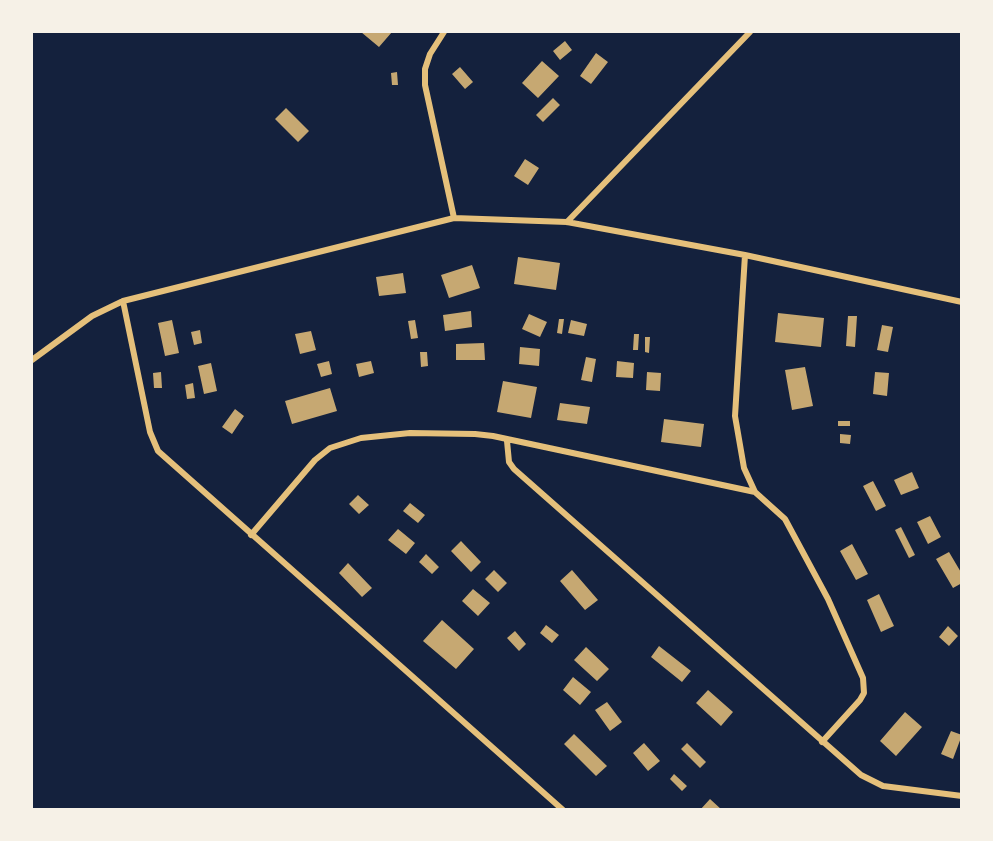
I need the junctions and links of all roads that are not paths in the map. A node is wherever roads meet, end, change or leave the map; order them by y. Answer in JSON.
{"nodes":[{"id":1,"x":444,"y":32,"type":"edge"},
{"id":2,"x":750,"y":32,"type":"edge"},
{"id":3,"x":454,"y":218,"type":"junction"},
{"id":4,"x":567,"y":222,"type":"junction"},
{"id":5,"x":745,"y":255,"type":"junction"},
{"id":6,"x":123,"y":301,"type":"junction"},
{"id":7,"x":962,"y":302,"type":"edge"},
{"id":8,"x":32,"y":360,"type":"edge"},
{"id":9,"x":507,"y":441,"type":"junction"},
{"id":10,"x":755,"y":492,"type":"junction"},
{"id":11,"x":251,"y":535,"type":"junction"},
{"id":12,"x":822,"y":742,"type":"junction"},
{"id":13,"x":962,"y":796,"type":"edge"},
{"id":14,"x":563,"y":810,"type":"edge"}],
"edges":[{"from":1,"to":3,"type":"street"},
{"from":2,"to":4,"type":"street"},
{"from":3,"to":4,"type":"street"},
{"from":3,"to":6,"type":"street"},
{"from":4,"to":5,"type":"street"},
{"from":5,"to":7,"type":"street"},
{"from":5,"to":10,"type":"street"},
{"from":6,"to":8,"type":"street"},
{"from":6,"to":11,"type":"street"},
{"from":9,"to":10,"type":"street"},
{"from":9,"to":11,"type":"street"},
{"from":9,"to":12,"type":"street"},
{"from":10,"to":12,"type":"street"},
{"from":11,"to":14,"type":"street"},
{"from":12,"to":13,"type":"street"}]}
